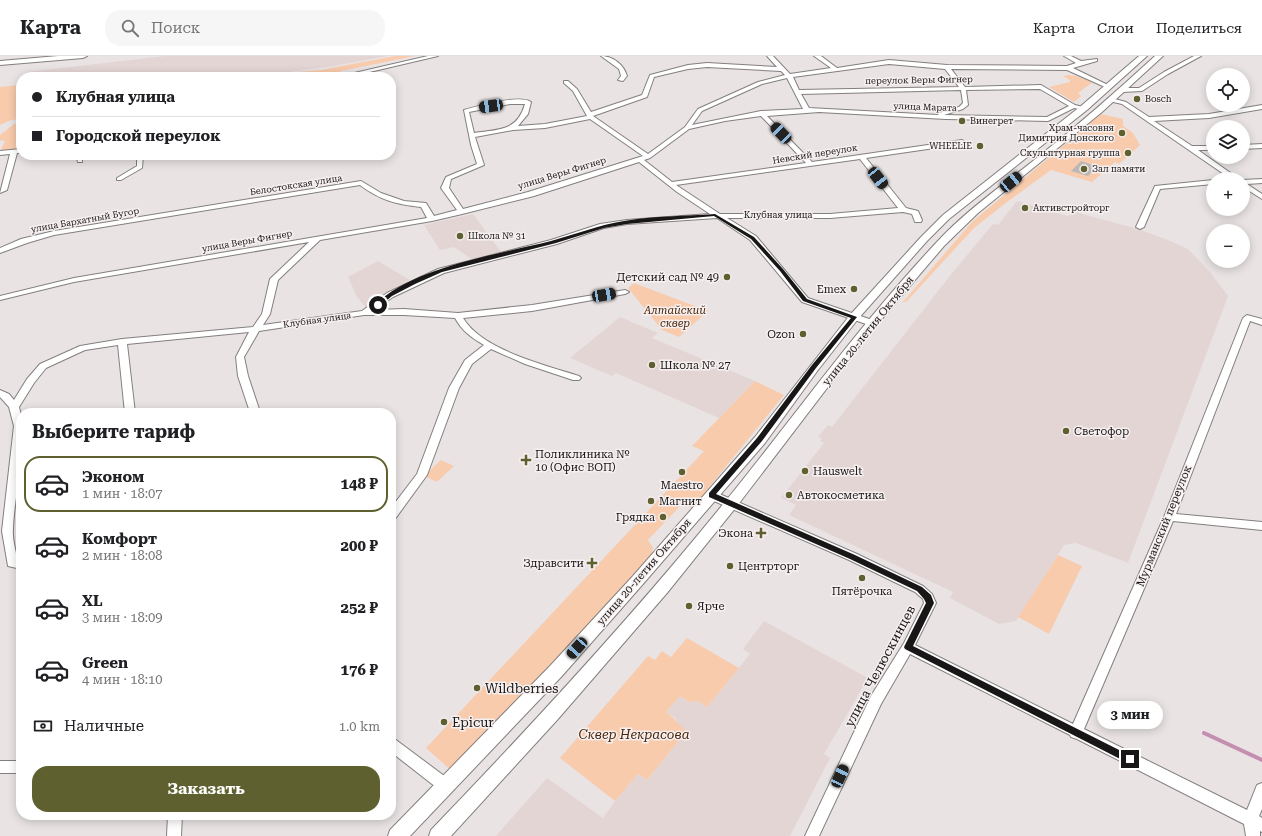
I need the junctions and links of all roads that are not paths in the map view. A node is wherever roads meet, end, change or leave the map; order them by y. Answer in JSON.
{"nodes":[{"id":1,"x":83,"y":56,"type":"edge"},
{"id":2,"x":434,"y":56,"type":"edge"},
{"id":3,"x":604,"y":56,"type":"edge"},
{"id":4,"x":770,"y":56,"type":"edge"},
{"id":5,"x":817,"y":56,"type":"edge"},
{"id":6,"x":1067,"y":56,"type":"edge"},
{"id":7,"x":1143,"y":56,"type":"edge"},
{"id":8,"x":1159,"y":56,"type":"edge"},
{"id":9,"x":1198,"y":56,"type":"edge"},
{"id":10,"x":1093,"y":58,"type":"edge"},
{"id":11,"x":0,"y":63,"type":"edge"},
{"id":12,"x":1080,"y":63,"type":"junction"},
{"id":13,"x":947,"y":67,"type":"junction"},
{"id":14,"x":782,"y":68,"type":"junction"},
{"id":15,"x":1068,"y":68,"type":"junction"},
{"id":16,"x":834,"y":69,"type":"junction"},
{"id":17,"x":362,"y":72,"type":"edge"},
{"id":18,"x":789,"y":76,"type":"junction"},
{"id":19,"x":621,"y":80,"type":"dead end"},
{"id":20,"x":566,"y":82,"type":"dead end"},
{"id":21,"x":1107,"y":86,"type":"junction"},
{"id":22,"x":964,"y":88,"type":"junction"},
{"id":23,"x":1122,"y":90,"type":"junction"},
{"id":24,"x":797,"y":92,"type":"junction"},
{"id":25,"x":1111,"y":100,"type":"junction"},
{"id":26,"x":1079,"y":107,"type":"junction"},
{"id":27,"x":1262,"y":108,"type":"edge"},
{"id":28,"x":807,"y":110,"type":"junction"},
{"id":29,"x":761,"y":113,"type":"junction"},
{"id":30,"x":590,"y":116,"type":"junction"},
{"id":31,"x":933,"y":116,"type":"junction"},
{"id":32,"x":1148,"y":118,"type":"junction"},
{"id":33,"x":513,"y":128,"type":"junction"},
{"id":34,"x":687,"y":128,"type":"junction"},
{"id":35,"x":473,"y":135,"type":"junction"},
{"id":36,"x":962,"y":142,"type":"dead end"},
{"id":37,"x":1262,"y":146,"type":"edge"},
{"id":38,"x":1250,"y":147,"type":"edge"},
{"id":39,"x":1192,"y":148,"type":"junction"},
{"id":40,"x":1206,"y":148,"type":"edge"},
{"id":41,"x":14,"y":152,"type":"joint"},
{"id":42,"x":0,"y":154,"type":"edge"},
{"id":43,"x":861,"y":156,"type":"junction"},
{"id":44,"x":648,"y":157,"type":"junction"},
{"id":45,"x":140,"y":160,"type":"edge"},
{"id":46,"x":640,"y":160,"type":"junction"},
{"id":47,"x":811,"y":164,"type":"junction"},
{"id":48,"x":1226,"y":172,"type":"edge"},
{"id":49,"x":119,"y":178,"type":"dead end"},
{"id":50,"x":1262,"y":181,"type":"edge"},
{"id":51,"x":1250,"y":182,"type":"edge"},
{"id":52,"x":1206,"y":183,"type":"edge"},
{"id":53,"x":671,"y":184,"type":"junction"},
{"id":54,"x":1250,"y":188,"type":"edge"},
{"id":55,"x":0,"y":191,"type":"edge"},
{"id":56,"x":1262,"y":196,"type":"edge"},
{"id":57,"x":903,"y":210,"type":"junction"},
{"id":58,"x":462,"y":212,"type":"junction"},
{"id":59,"x":715,"y":215,"type":"junction"},
{"id":60,"x":152,"y":218,"type":"joint"},
{"id":61,"x":432,"y":219,"type":"junction"},
{"id":62,"x":918,"y":220,"type":"dead end"},
{"id":63,"x":1140,"y":227,"type":"dead end"},
{"id":64,"x":317,"y":239,"type":"junction"},
{"id":65,"x":0,"y":251,"type":"edge"},
{"id":66,"x":625,"y":292,"type":"dead end"},
{"id":67,"x":0,"y":298,"type":"edge"},
{"id":68,"x":364,"y":313,"type":"junction"},
{"id":69,"x":458,"y":316,"type":"junction"},
{"id":70,"x":854,"y":317,"type":"junction"},
{"id":71,"x":1262,"y":322,"type":"edge"},
{"id":72,"x":872,"y":323,"type":"junction"},
{"id":73,"x":256,"y":329,"type":"junction"},
{"id":74,"x":122,"y":342,"type":"junction"},
{"id":75,"x":489,"y":346,"type":"junction"},
{"id":76,"x":576,"y":378,"type":"dead end"},
{"id":77,"x":0,"y":393,"type":"edge"},
{"id":78,"x":14,"y":408,"type":"junction"},
{"id":79,"x":129,"y":408,"type":"edge"},
{"id":80,"x":254,"y":408,"type":"edge"},
{"id":81,"x":16,"y":415,"type":"edge"},
{"id":82,"x":16,"y":493,"type":"edge"},
{"id":83,"x":712,"y":495,"type":"junction"},
{"id":84,"x":732,"y":504,"type":"junction"},
{"id":85,"x":396,"y":509,"type":"edge"},
{"id":86,"x":1169,"y":517,"type":"junction"},
{"id":87,"x":1262,"y":526,"type":"edge"},
{"id":88,"x":16,"y":564,"type":"edge"},
{"id":89,"x":908,"y":647,"type":"junction"},
{"id":90,"x":1076,"y":733,"type":"junction"},
{"id":91,"x":396,"y":748,"type":"edge"},
{"id":92,"x":0,"y":767,"type":"edge"},
{"id":93,"x":16,"y":767,"type":"edge"},
{"id":94,"x":446,"y":786,"type":"junction"},
{"id":95,"x":1262,"y":790,"type":"edge"},
{"id":96,"x":175,"y":820,"type":"edge"},
{"id":97,"x":1256,"y":822,"type":"edge"},
{"id":98,"x":174,"y":836,"type":"edge"},
{"id":99,"x":397,"y":836,"type":"edge"},
{"id":100,"x":438,"y":836,"type":"edge"},
{"id":101,"x":812,"y":836,"type":"edge"},
{"id":102,"x":1253,"y":836,"type":"edge"}],
"edges":[{"from":1,"to":11,"type":"main road"},
{"from":2,"to":17,"type":"street"},
{"from":3,"to":19,"type":"street"},
{"from":4,"to":14,"type":"street"},
{"from":5,"to":16,"type":"street"},
{"from":6,"to":12,"type":"street"},
{"from":7,"to":21,"type":"main road","name":"улица 20-летия Октября"},
{"from":8,"to":23,"type":"main road","name":"улица 20-летия Октября"},
{"from":9,"to":23,"type":"street"},
{"from":10,"to":12,"type":"street"},
{"from":12,"to":15,"type":"street"},
{"from":13,"to":15,"type":"street","name":"улица Веры Фигнер"},
{"from":13,"to":16,"type":"street","name":"улица Веры Фигнер"},
{"from":13,"to":22,"type":"street"},
{"from":14,"to":18,"type":"street"},
{"from":14,"to":30,"type":"street"},
{"from":15,"to":21,"type":"street","name":"улица Веры Фигнер"},
{"from":16,"to":18,"type":"street","name":"улица Веры Фигнер"},
{"from":18,"to":24,"type":"street"},
{"from":18,"to":34,"type":"street","name":"улица Веры Фигнер"},
{"from":20,"to":30,"type":"street"},
{"from":21,"to":26,"type":"main road","name":"улица 20-летия Октября"},
{"from":22,"to":24,"type":"street","name":"переулок Веры Фигнер"},
{"from":22,"to":26,"type":"street","name":"переулок Веры Фигнер"},
{"from":22,"to":31,"type":"street"},
{"from":23,"to":25,"type":"main road","name":"улица 20-летия Октября"},
{"from":24,"to":28,"type":"street"},
{"from":25,"to":32,"type":"street"},
{"from":25,"to":72,"type":"main road","name":"улица 20-летия Октября"},
{"from":26,"to":31,"type":"street","name":"улица Марата"},
{"from":26,"to":70,"type":"main road","name":"улица 20-летия Октября"},
{"from":27,"to":32,"type":"street"},
{"from":28,"to":29,"type":"street","name":"улица Марата"},
{"from":28,"to":31,"type":"street","name":"улица Марата"},
{"from":29,"to":34,"type":"street","name":"улица Марата"},
{"from":29,"to":47,"type":"street"},
{"from":30,"to":33,"type":"street"},
{"from":30,"to":44,"type":"street"},
{"from":32,"to":39,"type":"street"},
{"from":33,"to":35,"type":"street"},
{"from":33,"to":35,"type":"street"},
{"from":34,"to":44,"type":"street","name":"улица Веры Фигнер"},
{"from":35,"to":58,"type":"street"},
{"from":36,"to":43,"type":"street","name":"Невский переулок"},
{"from":37,"to":38,"type":"street"},
{"from":39,"to":40,"type":"street"},
{"from":39,"to":48,"type":"street"},
{"from":41,"to":42,"type":"street"},
{"from":41,"to":55,"type":"street"},
{"from":43,"to":47,"type":"street","name":"Невский переулок"},
{"from":43,"to":57,"type":"street"},
{"from":44,"to":46,"type":"street","name":"улица Веры Фигнер"},
{"from":45,"to":49,"type":"street"},
{"from":46,"to":53,"type":"street"},
{"from":46,"to":58,"type":"street","name":"улица Веры Фигнер"},
{"from":47,"to":53,"type":"street","name":"Невский переулок"},
{"from":50,"to":51,"type":"street"},
{"from":52,"to":63,"type":"street"},
{"from":53,"to":59,"type":"street"},
{"from":54,"to":56,"type":"street"},
{"from":57,"to":59,"type":"street","name":"Клубная улица"},
{"from":57,"to":62,"type":"street"},
{"from":58,"to":61,"type":"street","name":"улица Веры Фигнер"},
{"from":59,"to":68,"type":"street","name":"Клубная улица"},
{"from":59,"to":70,"type":"street"},
{"from":60,"to":61,"type":"street","name":"Белостокская улица"},
{"from":60,"to":65,"type":"street","name":"улица Бархатный Бугор"},
{"from":61,"to":64,"type":"street","name":"улица Веры Фигнер"},
{"from":64,"to":67,"type":"street","name":"улица Веры Фигнер"},
{"from":64,"to":73,"type":"street"},
{"from":66,"to":69,"type":"street"},
{"from":68,"to":69,"type":"street"},
{"from":68,"to":73,"type":"street","name":"Клубная улица"},
{"from":69,"to":75,"type":"street"},
{"from":70,"to":72,"type":"street"},
{"from":70,"to":83,"type":"main road","name":"улица 20-летия Октября"},
{"from":71,"to":86,"type":"street","name":"Мурманский переулок"},
{"from":72,"to":84,"type":"main road","name":"улица 20-летия Октября"},
{"from":73,"to":74,"type":"street","name":"Клубная улица"},
{"from":73,"to":80,"type":"street"},
{"from":74,"to":78,"type":"street","name":"Клубная улица"},
{"from":74,"to":79,"type":"street"},
{"from":75,"to":76,"type":"street"},
{"from":75,"to":85,"type":"street"},
{"from":77,"to":78,"type":"street"},
{"from":78,"to":81,"type":"street"},
{"from":82,"to":88,"type":"street"},
{"from":83,"to":84,"type":"street","name":"улица Челюскинцев"},
{"from":83,"to":94,"type":"main road","name":"улица 20-летия Октября"},
{"from":84,"to":89,"type":"street","name":"улица Челюскинцев"},
{"from":84,"to":100,"type":"main road","name":"улица 20-летия Октября"},
{"from":86,"to":87,"type":"street"},
{"from":86,"to":90,"type":"street","name":"Мурманский переулок"},
{"from":89,"to":90,"type":"street"},
{"from":89,"to":101,"type":"street","name":"улица Челюскинцев"},
{"from":90,"to":97,"type":"street"},
{"from":91,"to":94,"type":"street"},
{"from":92,"to":93,"type":"street"},
{"from":94,"to":99,"type":"main road","name":"улица 20-летия Октября"},
{"from":95,"to":97,"type":"street"},
{"from":96,"to":98,"type":"street"},
{"from":97,"to":102,"type":"street"}]}
